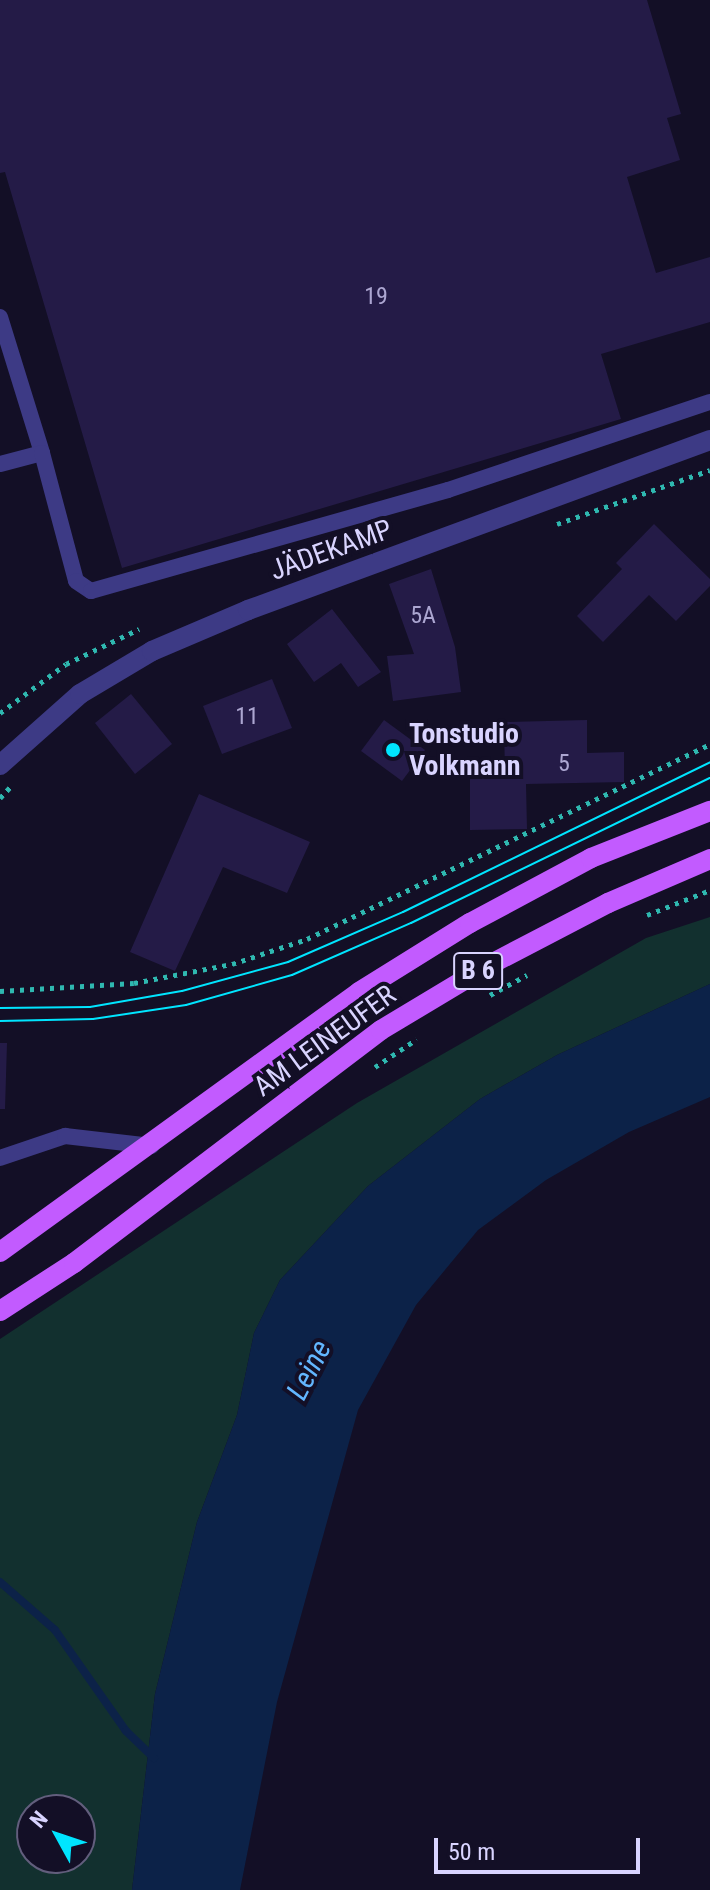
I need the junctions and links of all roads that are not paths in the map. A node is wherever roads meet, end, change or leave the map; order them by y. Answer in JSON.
{"nodes":[{"id":1,"x":0,"y":317,"type":"edge"},
{"id":2,"x":710,"y":402,"type":"edge"},
{"id":3,"x":710,"y":440,"type":"edge"},
{"id":4,"x":42,"y":453,"type":"junction"},
{"id":5,"x":0,"y":464,"type":"edge"},
{"id":6,"x":0,"y":765,"type":"edge"},
{"id":7,"x":710,"y":811,"type":"edge"},
{"id":8,"x":710,"y":859,"type":"edge"},
{"id":9,"x":151,"y":1146,"type":"junction"},
{"id":10,"x":0,"y":1158,"type":"edge"},
{"id":11,"x":0,"y":1252,"type":"edge"},
{"id":12,"x":0,"y":1311,"type":"edge"}],
"edges":[{"from":1,"to":4,"type":"lane"},
{"from":2,"to":4,"type":"lane"},
{"from":3,"to":6,"type":"street","name":"JÄDEKAMP"},
{"from":4,"to":5,"type":"lane"},
{"from":7,"to":9,"type":"main road","name":"AM LEINEUFER","number":"B 6"},
{"from":8,"to":12,"type":"main road","name":"AM LEINEUFER","number":"B 6"},
{"from":9,"to":10,"type":"lane"},
{"from":9,"to":11,"type":"main road","name":"AM LEINEUFER","number":"B 6"}]}
